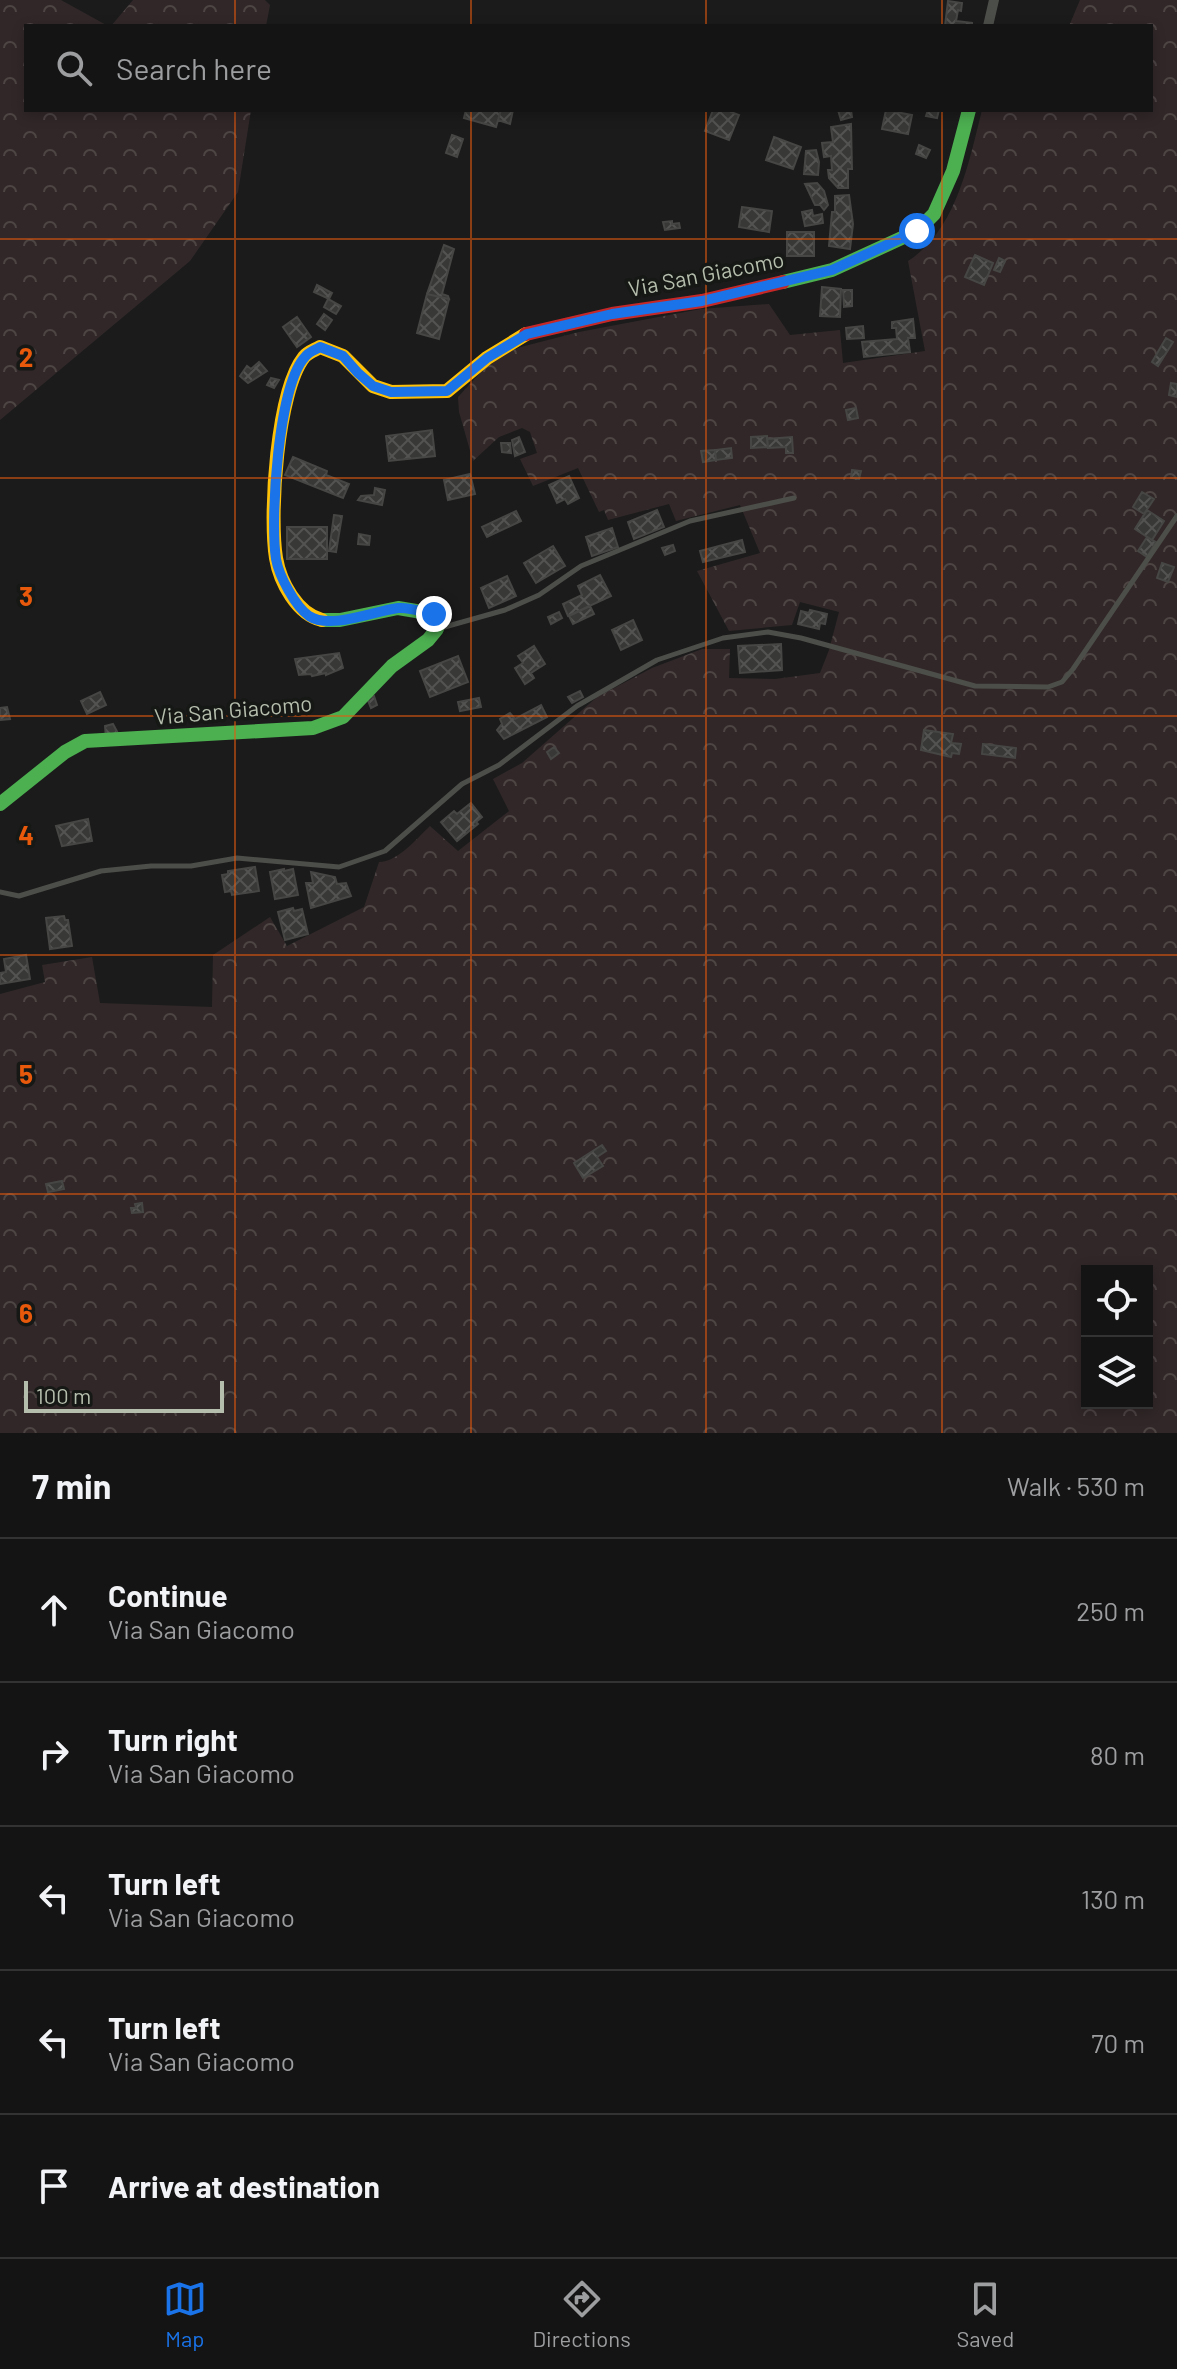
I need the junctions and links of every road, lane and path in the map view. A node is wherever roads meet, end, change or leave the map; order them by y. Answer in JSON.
{"nodes":[{"id":1,"x":994,"y":0,"type":"edge"},
{"id":2,"x":988,"y":24,"type":"edge"},
{"id":3,"x":968,"y":112,"type":"edge"},
{"id":4,"x":794,"y":498,"type":"dead end"},
{"id":5,"x":1177,"y":516,"type":"edge"},
{"id":6,"x":437,"y":629,"type":"junction"},
{"id":7,"x":0,"y":804,"type":"edge"},
{"id":8,"x":0,"y":892,"type":"edge"}],
"edges":[{"from":1,"to":2,"type":"street"},
{"from":3,"to":6,"type":"street","name":"Via San Giacomo"},
{"from":4,"to":6,"type":"lane"},
{"from":5,"to":8,"type":"lane"},
{"from":6,"to":7,"type":"street","name":"Via San Giacomo"}]}
